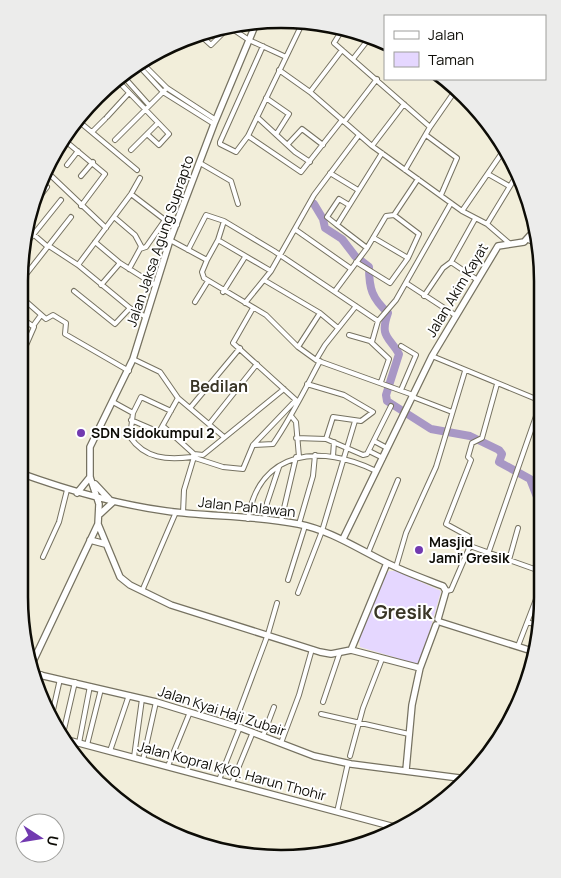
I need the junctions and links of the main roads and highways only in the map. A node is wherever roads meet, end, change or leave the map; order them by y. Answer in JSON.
{"nodes":[{"id":1,"x":254,"y":29,"type":"edge"},
{"id":2,"x":530,"y":237,"type":"edge"},
{"id":3,"x":28,"y":476,"type":"edge"},
{"id":4,"x":90,"y":477,"type":"junction"},
{"id":5,"x":78,"y":493,"type":"junction"},
{"id":6,"x":98,"y":498,"type":"junction"},
{"id":7,"x":113,"y":502,"type":"junction"},
{"id":8,"x":100,"y":514,"type":"junction"},
{"id":9,"x":98,"y":524,"type":"junction"},
{"id":10,"x":343,"y":539,"type":"junction"},
{"id":11,"x":90,"y":540,"type":"junction"},
{"id":12,"x":105,"y":544,"type":"junction"},
{"id":13,"x":387,"y":563,"type":"junction"},
{"id":14,"x":438,"y":622,"type":"junction"},
{"id":15,"x":351,"y":650,"type":"junction"},
{"id":16,"x":528,"y":650,"type":"edge"},
{"id":17,"x":35,"y":658,"type":"edge"},
{"id":18,"x":420,"y":668,"type":"junction"},
{"id":19,"x":39,"y":674,"type":"edge"},
{"id":20,"x":72,"y":741,"type":"edge"},
{"id":21,"x":406,"y":770,"type":"junction"},
{"id":22,"x":457,"y":778,"type":"edge"},
{"id":23,"x":389,"y":826,"type":"edge"}],
"edges":[{"from":1,"to":4,"type":"main road","name":"Jalan Jaksa Agung Suprapto"},
{"from":2,"to":10,"type":"main road","name":"Jalan Akim Kayat"},
{"from":3,"to":5,"type":"main road","name":"Jalan Pahlawan"},
{"from":4,"to":5,"type":"main road"},
{"from":4,"to":6,"type":"main road","name":"Jalan Jaksa Agung Suprapto"},
{"from":4,"to":7,"type":"main road"},
{"from":5,"to":6,"type":"main road","name":"Jalan Pahlawan"},
{"from":5,"to":8,"type":"main road"},
{"from":6,"to":7,"type":"main road","name":"Jalan Pahlawan"},
{"from":6,"to":8,"type":"main road","name":"Jalan Jaksa Agung Suprapto"},
{"from":7,"to":8,"type":"main road"},
{"from":7,"to":10,"type":"main road","name":"Jalan Pahlawan"},
{"from":8,"to":9,"type":"main road","name":"Jalan Jaksa Agung Suprapto"},
{"from":9,"to":11,"type":"main road","name":"Jalan Jaksa Agung Suprapto"},
{"from":9,"to":12,"type":"main road"},
{"from":10,"to":13,"type":"main road","name":"Jalan Pahlawan"},
{"from":11,"to":12,"type":"main road"},
{"from":11,"to":17,"type":"main road","name":"Jalan Jaksa Agung Suprapto"},
{"from":12,"to":15,"type":"main road"},
{"from":13,"to":14,"type":"main road","name":"Jalan Pahlawan"},
{"from":13,"to":15,"type":"main road"},
{"from":14,"to":16,"type":"main road"},
{"from":14,"to":18,"type":"main road"},
{"from":15,"to":18,"type":"main road"},
{"from":18,"to":21,"type":"main road"},
{"from":19,"to":21,"type":"main road","name":"Jalan Kyai Haji Zubair"},
{"from":20,"to":23,"type":"main road","name":"Jalan Kopral KKO. Harun Thohir"},
{"from":21,"to":22,"type":"main road","name":"Jalan Kyai Haji Zubair"}]}
